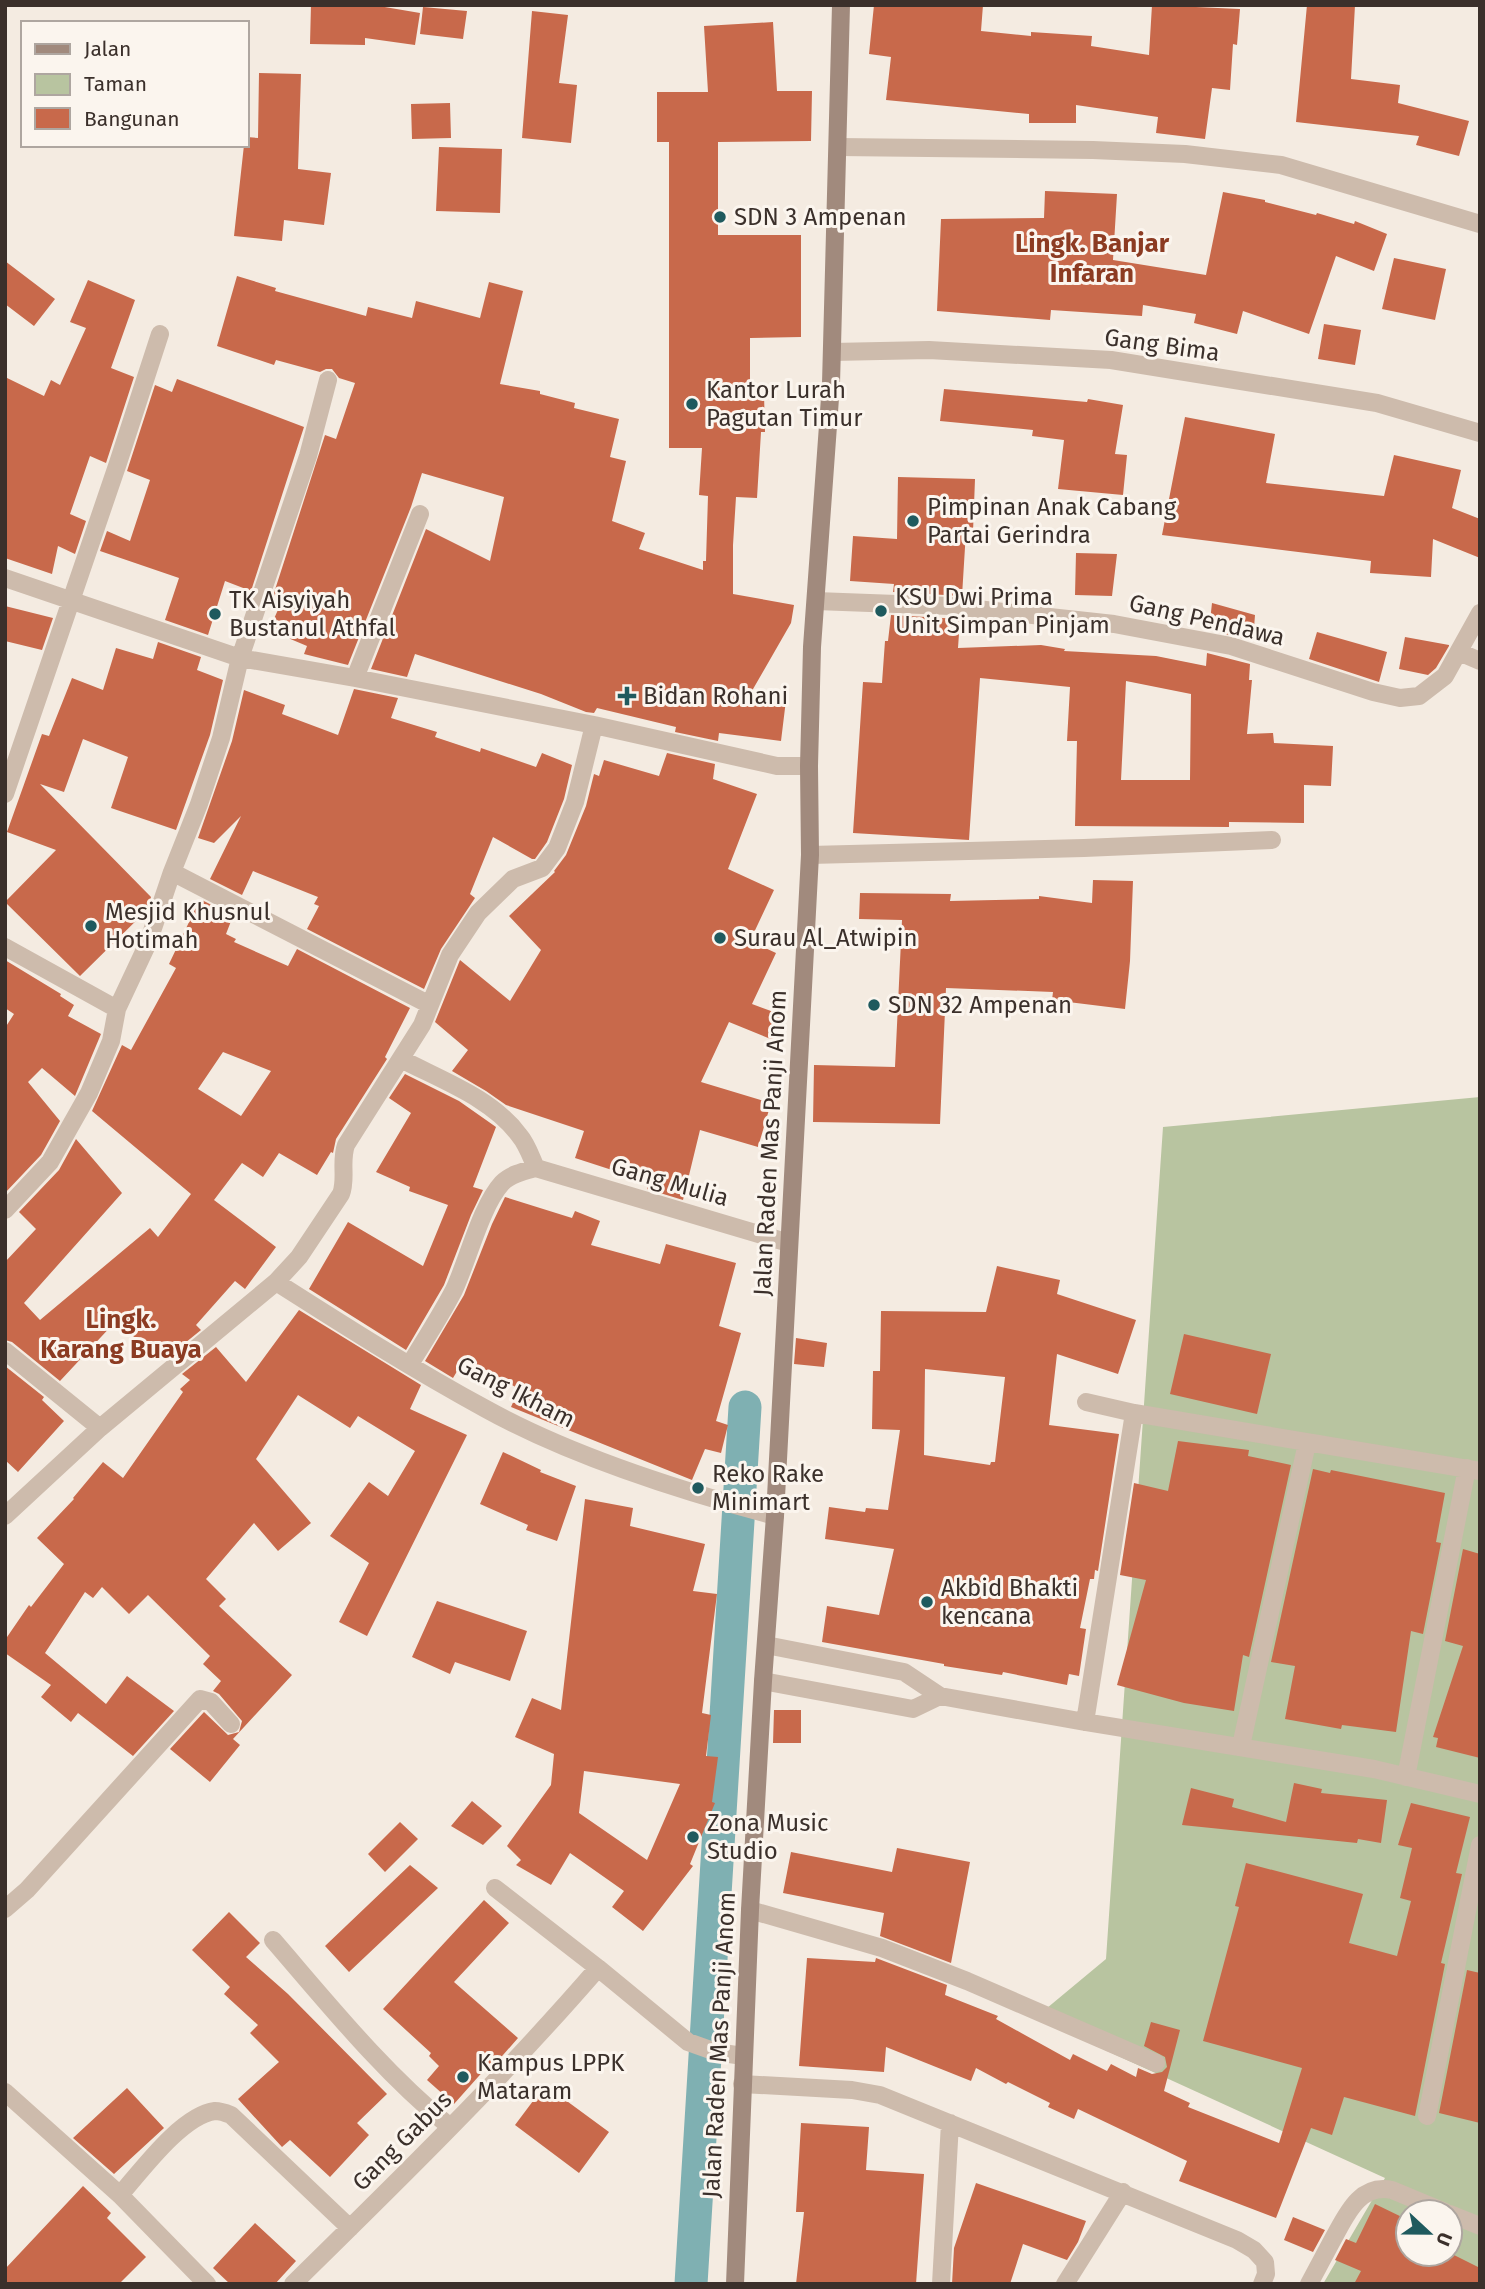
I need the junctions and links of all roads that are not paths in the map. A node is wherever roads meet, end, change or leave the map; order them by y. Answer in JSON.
{"nodes":[{"id":1,"x":841,"y":5,"type":"edge"},
{"id":2,"x":838,"y":147,"type":"junction"},
{"id":3,"x":1480,"y":224,"type":"edge"},
{"id":4,"x":160,"y":334,"type":"dead end"},
{"id":5,"x":832,"y":352,"type":"junction"},
{"id":6,"x":328,"y":380,"type":"dead end"},
{"id":7,"x":1480,"y":433,"type":"edge"},
{"id":8,"x":420,"y":514,"type":"dead end"},
{"id":9,"x":5,"y":578,"type":"edge"},
{"id":10,"x":71,"y":600,"type":"junction"},
{"id":11,"x":816,"y":601,"type":"junction"},
{"id":12,"x":1480,"y":613,"type":"edge"},
{"id":13,"x":1459,"y":652,"type":"junction"},
{"id":14,"x":240,"y":658,"type":"junction"},
{"id":15,"x":1480,"y":661,"type":"edge"},
{"id":16,"x":355,"y":678,"type":"junction"},
{"id":17,"x":594,"y":725,"type":"junction"},
{"id":18,"x":809,"y":766,"type":"junction"},
{"id":19,"x":5,"y":794,"type":"edge"},
{"id":20,"x":1272,"y":840,"type":"dead end"},
{"id":21,"x":810,"y":855,"type":"junction"},
{"id":22,"x":172,"y":872,"type":"junction"},
{"id":23,"x":5,"y":947,"type":"edge"},
{"id":24,"x":430,"y":1004,"type":"junction"},
{"id":25,"x":117,"y":1009,"type":"junction"},
{"id":26,"x":401,"y":1059,"type":"junction"},
{"id":27,"x":537,"y":1168,"type":"junction"},
{"id":28,"x":5,"y":1210,"type":"edge"},
{"id":29,"x":789,"y":1243,"type":"junction"},
{"id":30,"x":276,"y":1282,"type":"junction"},
{"id":31,"x":5,"y":1351,"type":"edge"},
{"id":32,"x":410,"y":1364,"type":"junction"},
{"id":33,"x":1086,"y":1402,"type":"dead end"},
{"id":34,"x":1133,"y":1413,"type":"junction"},
{"id":35,"x":100,"y":1428,"type":"junction"},
{"id":36,"x":1307,"y":1443,"type":"junction"},
{"id":37,"x":1474,"y":1470,"type":"edge"},
{"id":38,"x":5,"y":1516,"type":"edge"},
{"id":39,"x":775,"y":1516,"type":"junction"},
{"id":40,"x":766,"y":1645,"type":"junction"},
{"id":41,"x":762,"y":1681,"type":"junction"},
{"id":42,"x":940,"y":1696,"type":"junction"},
{"id":43,"x":1085,"y":1722,"type":"junction"},
{"id":44,"x":231,"y":1724,"type":"dead end"},
{"id":45,"x":1241,"y":1746,"type":"junction"},
{"id":46,"x":1406,"y":1777,"type":"junction"},
{"id":47,"x":1480,"y":1794,"type":"edge"},
{"id":48,"x":1480,"y":1845,"type":"edge"},
{"id":49,"x":495,"y":1888,"type":"dead end"},
{"id":50,"x":5,"y":1909,"type":"edge"},
{"id":51,"x":750,"y":1910,"type":"junction"},
{"id":52,"x":274,"y":1940,"type":"dead end"},
{"id":53,"x":598,"y":1968,"type":"junction"},
{"id":54,"x":743,"y":2056,"type":"junction"},
{"id":55,"x":1156,"y":2063,"type":"dead end"},
{"id":56,"x":742,"y":2084,"type":"junction"},
{"id":57,"x":5,"y":2092,"type":"edge"},
{"id":58,"x":1427,"y":2116,"type":"dead end"},
{"id":59,"x":950,"y":2123,"type":"junction"},
{"id":60,"x":449,"y":2126,"type":"junction"},
{"id":61,"x":1123,"y":2192,"type":"junction"},
{"id":62,"x":120,"y":2195,"type":"junction"},
{"id":63,"x":1411,"y":2198,"type":"edge"},
{"id":64,"x":350,"y":2228,"type":"junction"},
{"id":65,"x":207,"y":2284,"type":"edge"},
{"id":66,"x":293,"y":2284,"type":"edge"},
{"id":67,"x":734,"y":2284,"type":"edge"},
{"id":68,"x":941,"y":2284,"type":"edge"},
{"id":69,"x":1065,"y":2284,"type":"edge"},
{"id":70,"x":1262,"y":2284,"type":"edge"},
{"id":71,"x":1309,"y":2284,"type":"edge"}],
"edges":[{"from":1,"to":2,"type":"street","name":"Jalan Raden Mas Panji Anom"},
{"from":2,"to":3,"type":"street"},
{"from":2,"to":5,"type":"street","name":"Jalan Raden Mas Panji Anom"},
{"from":4,"to":10,"type":"street"},
{"from":5,"to":7,"type":"street","name":"Gang Bima"},
{"from":5,"to":11,"type":"street","name":"Jalan Raden Mas Panji Anom"},
{"from":6,"to":14,"type":"street"},
{"from":8,"to":16,"type":"street"},
{"from":9,"to":10,"type":"street"},
{"from":10,"to":14,"type":"street"},
{"from":10,"to":19,"type":"street"},
{"from":11,"to":13,"type":"street","name":"Gang Pendawa"},
{"from":11,"to":18,"type":"street","name":"Jalan Raden Mas Panji Anom"},
{"from":12,"to":13,"type":"street","name":"Gang Pendawa"},
{"from":13,"to":15,"type":"street"},
{"from":14,"to":16,"type":"street"},
{"from":14,"to":22,"type":"street"},
{"from":16,"to":17,"type":"street"},
{"from":17,"to":18,"type":"street"},
{"from":17,"to":24,"type":"street"},
{"from":18,"to":21,"type":"street","name":"Jalan Raden Mas Panji Anom"},
{"from":20,"to":21,"type":"street"},
{"from":21,"to":29,"type":"street","name":"Jalan Raden Mas Panji Anom"},
{"from":22,"to":24,"type":"street"},
{"from":22,"to":25,"type":"street"},
{"from":23,"to":25,"type":"street"},
{"from":24,"to":26,"type":"street"},
{"from":25,"to":28,"type":"street"},
{"from":26,"to":27,"type":"street"},
{"from":26,"to":30,"type":"street"},
{"from":27,"to":29,"type":"street","name":"Gang Mulia"},
{"from":27,"to":32,"type":"street"},
{"from":29,"to":39,"type":"street","name":"Jalan Raden Mas Panji Anom"},
{"from":30,"to":32,"type":"street","name":"Gang Ikham"},
{"from":30,"to":35,"type":"street"},
{"from":31,"to":35,"type":"street"},
{"from":32,"to":39,"type":"street","name":"Gang Ikham"},
{"from":33,"to":34,"type":"street"},
{"from":34,"to":36,"type":"street"},
{"from":34,"to":43,"type":"street"},
{"from":35,"to":38,"type":"street"},
{"from":36,"to":37,"type":"street"},
{"from":36,"to":45,"type":"street"},
{"from":37,"to":46,"type":"street"},
{"from":39,"to":40,"type":"street","name":"Jalan Raden Mas Panji Anom"},
{"from":40,"to":41,"type":"street","name":"Jalan Raden Mas Panji Anom"},
{"from":40,"to":42,"type":"street"},
{"from":41,"to":42,"type":"street"},
{"from":41,"to":51,"type":"street","name":"Jalan Raden Mas Panji Anom"},
{"from":42,"to":43,"type":"street"},
{"from":43,"to":45,"type":"street"},
{"from":44,"to":50,"type":"street"},
{"from":45,"to":46,"type":"street"},
{"from":46,"to":47,"type":"street"},
{"from":48,"to":58,"type":"street"},
{"from":49,"to":53,"type":"street"},
{"from":51,"to":54,"type":"street","name":"Jalan Raden Mas Panji Anom"},
{"from":51,"to":55,"type":"street"},
{"from":52,"to":60,"type":"street"},
{"from":53,"to":54,"type":"street"},
{"from":53,"to":60,"type":"street","name":"Gang Gabus"},
{"from":54,"to":56,"type":"street","name":"Jalan Raden Mas Panji Anom"},
{"from":56,"to":59,"type":"street"},
{"from":56,"to":67,"type":"street","name":"Jalan Raden Mas Panji Anom"},
{"from":57,"to":62,"type":"street"},
{"from":59,"to":61,"type":"street"},
{"from":59,"to":68,"type":"street"},
{"from":60,"to":64,"type":"street","name":"Gang Gabus"},
{"from":61,"to":69,"type":"street"},
{"from":61,"to":70,"type":"street"},
{"from":62,"to":64,"type":"street"},
{"from":62,"to":65,"type":"street"},
{"from":63,"to":71,"type":"street"},
{"from":64,"to":66,"type":"street","name":"Gang Gabus"}]}
